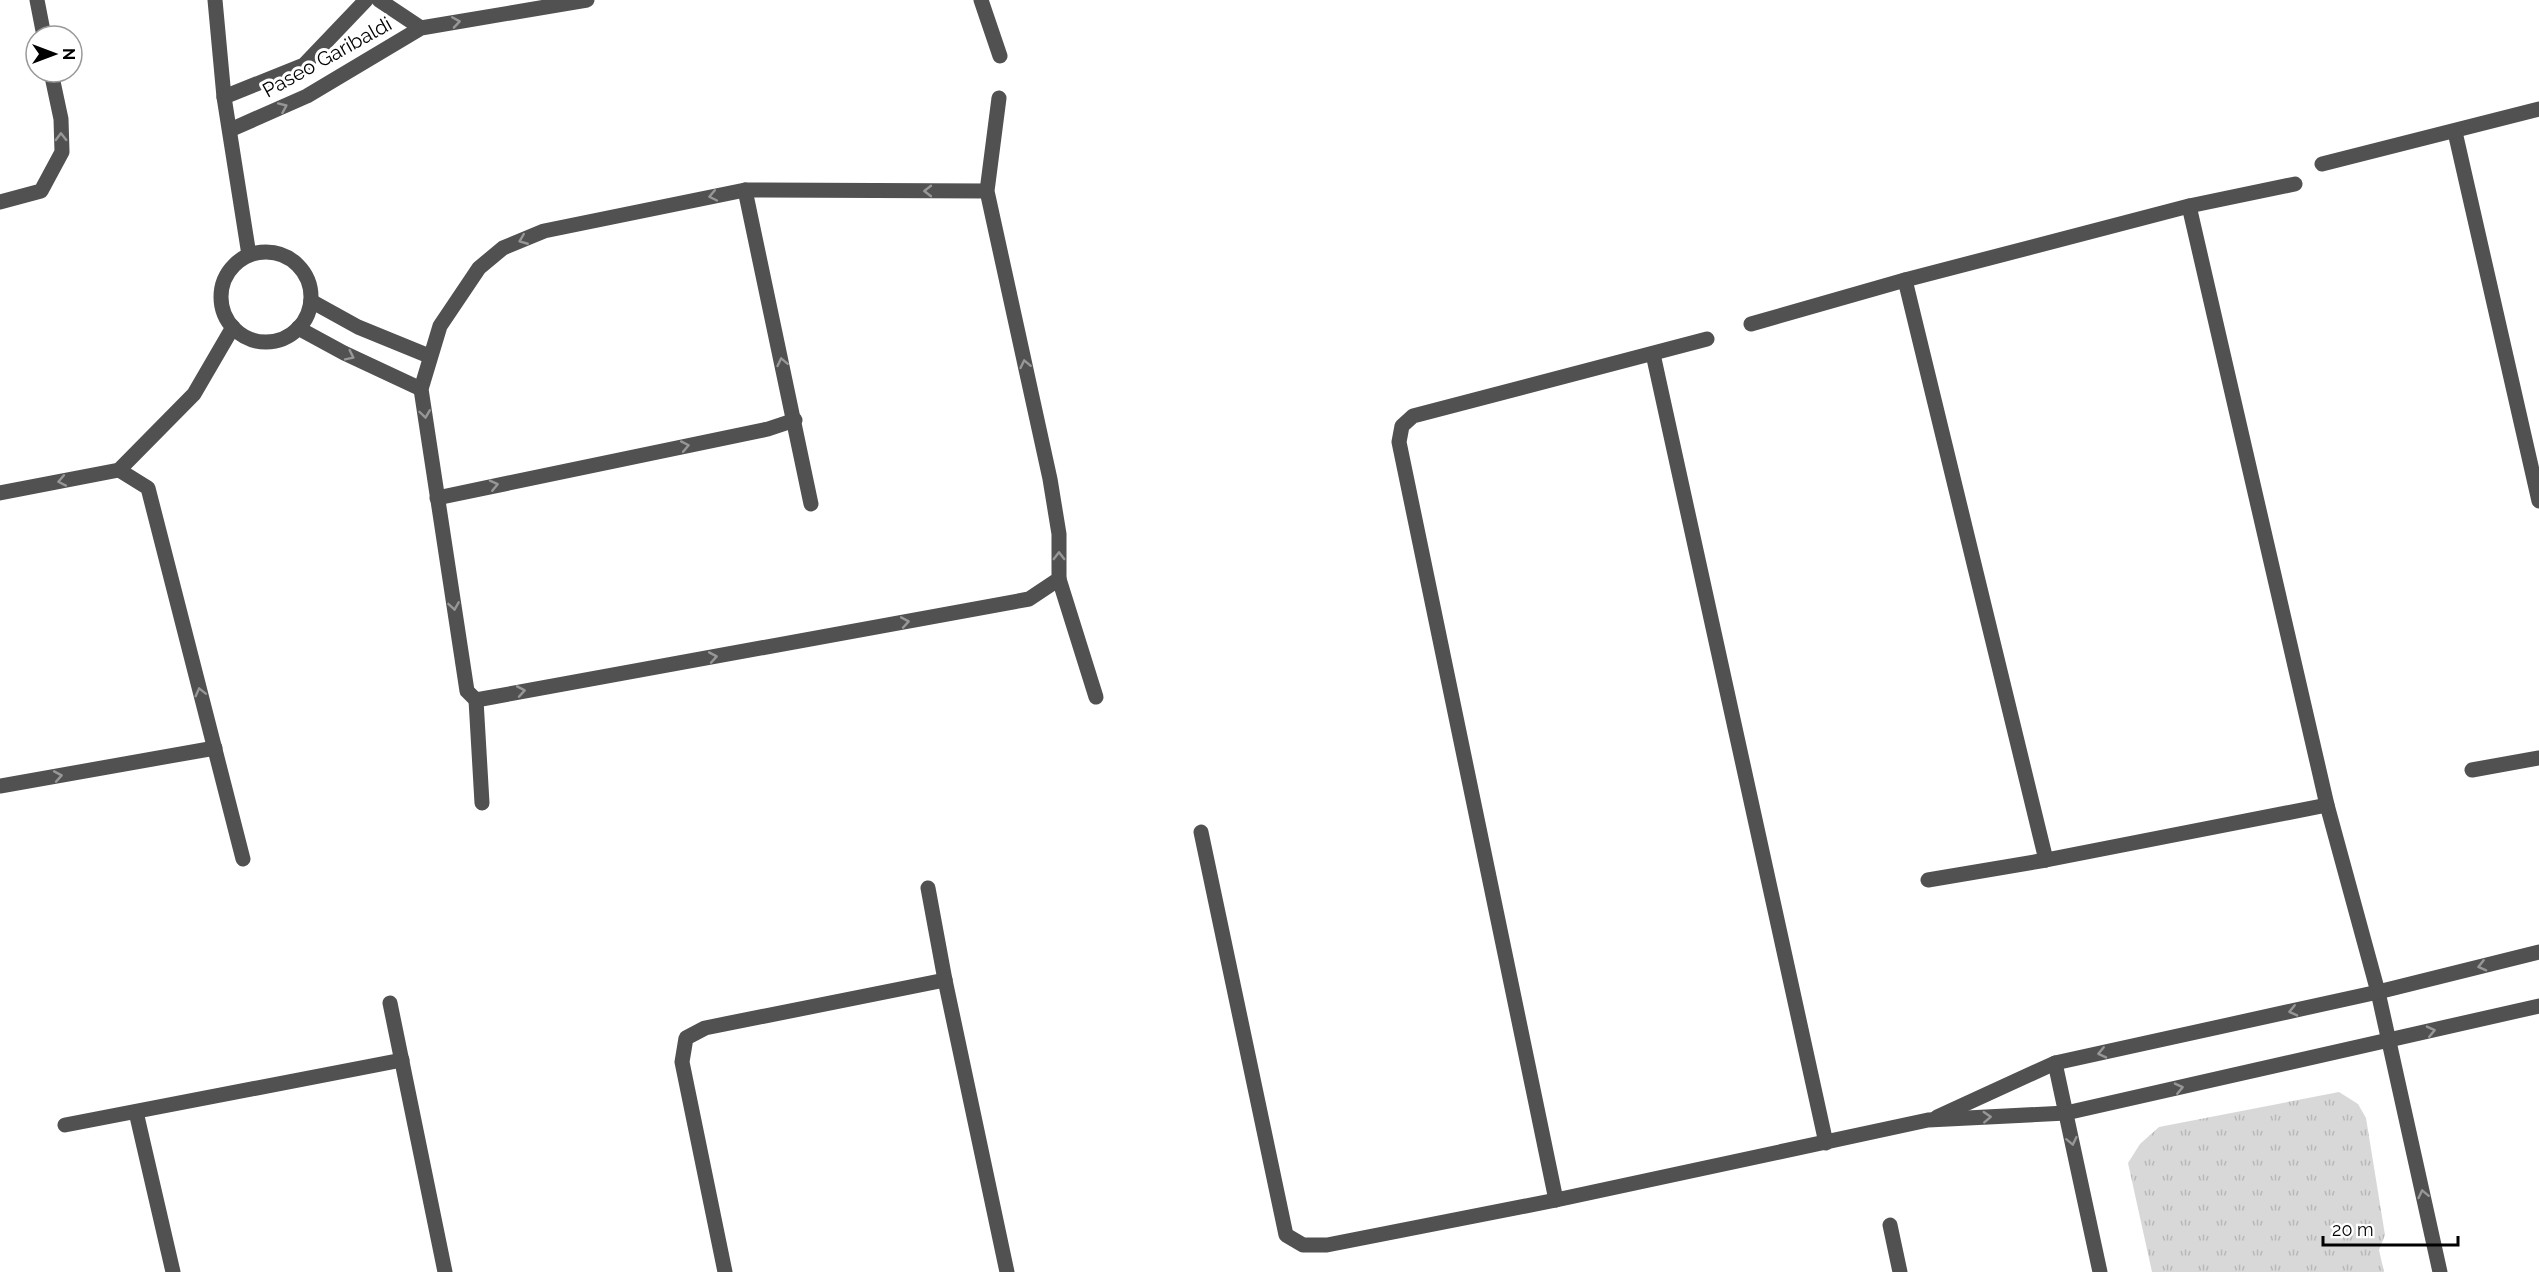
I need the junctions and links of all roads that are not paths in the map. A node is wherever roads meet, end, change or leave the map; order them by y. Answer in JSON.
{"nodes":[{"id":1,"x":37,"y":0,"type":"edge"},
{"id":2,"x":215,"y":0,"type":"edge"},
{"id":3,"x":366,"y":0,"type":"edge"},
{"id":4,"x":379,"y":0,"type":"edge"},
{"id":5,"x":587,"y":0,"type":"edge"},
{"id":6,"x":981,"y":0,"type":"edge"},
{"id":7,"x":42,"y":24,"type":"edge"},
{"id":8,"x":421,"y":28,"type":"junction"},
{"id":9,"x":1000,"y":56,"type":"dead end"},
{"id":10,"x":54,"y":84,"type":"edge"},
{"id":11,"x":224,"y":97,"type":"junction"},
{"id":12,"x":999,"y":98,"type":"dead end"},
{"id":13,"x":2539,"y":109,"type":"edge"},
{"id":14,"x":230,"y":130,"type":"junction"},
{"id":15,"x":2455,"y":132,"type":"junction"},
{"id":16,"x":2322,"y":164,"type":"dead end"},
{"id":17,"x":2295,"y":184,"type":"dead end"},
{"id":18,"x":745,"y":190,"type":"junction"},
{"id":19,"x":987,"y":191,"type":"junction"},
{"id":20,"x":0,"y":202,"type":"edge"},
{"id":21,"x":2188,"y":206,"type":"junction"},
{"id":22,"x":249,"y":255,"type":"junction"},
{"id":23,"x":1905,"y":280,"type":"junction"},
{"id":24,"x":311,"y":301,"type":"junction"},
{"id":25,"x":1751,"y":324,"type":"dead end"},
{"id":26,"x":233,"y":327,"type":"junction"},
{"id":27,"x":298,"y":328,"type":"junction"},
{"id":28,"x":1707,"y":339,"type":"dead end"},
{"id":29,"x":1653,"y":354,"type":"junction"},
{"id":30,"x":429,"y":356,"type":"junction"},
{"id":31,"x":421,"y":389,"type":"junction"},
{"id":32,"x":795,"y":420,"type":"junction"},
{"id":33,"x":119,"y":470,"type":"junction"},
{"id":34,"x":0,"y":493,"type":"edge"},
{"id":35,"x":437,"y":498,"type":"junction"},
{"id":36,"x":2539,"y":501,"type":"edge"},
{"id":37,"x":811,"y":504,"type":"dead end"},
{"id":38,"x":1059,"y":579,"type":"junction"},
{"id":39,"x":1096,"y":697,"type":"dead end"},
{"id":40,"x":476,"y":700,"type":"junction"},
{"id":41,"x":215,"y":748,"type":"junction"},
{"id":42,"x":2539,"y":758,"type":"edge"},
{"id":43,"x":2472,"y":770,"type":"dead end"},
{"id":44,"x":0,"y":786,"type":"edge"},
{"id":45,"x":482,"y":803,"type":"dead end"},
{"id":46,"x":2327,"y":805,"type":"junction"},
{"id":47,"x":1200,"y":832,"type":"dead end"},
{"id":48,"x":243,"y":859,"type":"dead end"},
{"id":49,"x":2046,"y":860,"type":"junction"},
{"id":50,"x":1928,"y":880,"type":"dead end"},
{"id":51,"x":928,"y":888,"type":"dead end"},
{"id":52,"x":2539,"y":952,"type":"edge"},
{"id":53,"x":945,"y":980,"type":"junction"},
{"id":54,"x":2378,"y":992,"type":"junction"},
{"id":55,"x":390,"y":1003,"type":"dead end"},
{"id":56,"x":2539,"y":1006,"type":"edge"},
{"id":57,"x":2390,"y":1041,"type":"junction"},
{"id":58,"x":402,"y":1060,"type":"junction"},
{"id":59,"x":2055,"y":1063,"type":"junction"},
{"id":60,"x":135,"y":1112,"type":"junction"},
{"id":61,"x":2066,"y":1113,"type":"junction"},
{"id":62,"x":1928,"y":1120,"type":"junction"},
{"id":63,"x":64,"y":1125,"type":"dead end"},
{"id":64,"x":1826,"y":1143,"type":"junction"},
{"id":65,"x":1556,"y":1200,"type":"junction"},
{"id":66,"x":1890,"y":1224,"type":"dead end"},
{"id":67,"x":173,"y":1272,"type":"edge"},
{"id":68,"x":445,"y":1272,"type":"edge"},
{"id":69,"x":725,"y":1272,"type":"edge"},
{"id":70,"x":1007,"y":1272,"type":"edge"},
{"id":71,"x":1900,"y":1272,"type":"edge"},
{"id":72,"x":2100,"y":1272,"type":"edge"},
{"id":73,"x":2440,"y":1272,"type":"edge"}],
"edges":[{"from":1,"to":7,"type":"street"},
{"from":2,"to":11,"type":"street"},
{"from":3,"to":11,"type":"street","name":"Paseo Garibaldi"},
{"from":4,"to":8,"type":"street"},
{"from":8,"to":5,"type":"street","name":"Paseo Garibaldi","one_way":true},
{"from":6,"to":9,"type":"street"},
{"from":14,"to":8,"type":"street","name":"Paseo Garibaldi","one_way":true},
{"from":20,"to":10,"type":"street","one_way":true},
{"from":11,"to":14,"type":"street"},
{"from":12,"to":19,"type":"street"},
{"from":13,"to":15,"type":"street"},
{"from":14,"to":22,"type":"street"},
{"from":15,"to":16,"type":"street"},
{"from":15,"to":36,"type":"street"},
{"from":17,"to":21,"type":"street"},
{"from":19,"to":18,"type":"street","one_way":true},
{"from":18,"to":30,"type":"street","one_way":true},
{"from":32,"to":18,"type":"street","one_way":true},
{"from":38,"to":19,"type":"street","one_way":true},
{"from":21,"to":23,"type":"street"},
{"from":21,"to":46,"type":"street"},
{"from":22,"to":24,"type":"street"},
{"from":22,"to":26,"type":"street"},
{"from":23,"to":25,"type":"street"},
{"from":23,"to":49,"type":"street"},
{"from":24,"to":27,"type":"street"},
{"from":24,"to":30,"type":"street"},
{"from":26,"to":27,"type":"street"},
{"from":26,"to":33,"type":"street"},
{"from":27,"to":31,"type":"street","one_way":true},
{"from":28,"to":29,"type":"street"},
{"from":29,"to":64,"type":"street"},
{"from":29,"to":65,"type":"street"},
{"from":30,"to":31,"type":"street"},
{"from":31,"to":35,"type":"street","one_way":true},
{"from":35,"to":32,"type":"street","one_way":true},
{"from":32,"to":37,"type":"street"},
{"from":33,"to":34,"type":"street","one_way":true},
{"from":41,"to":33,"type":"street","one_way":true},
{"from":35,"to":40,"type":"street","one_way":true},
{"from":38,"to":39,"type":"street"},
{"from":40,"to":38,"type":"street","one_way":true},
{"from":40,"to":45,"type":"street"},
{"from":44,"to":41,"type":"street","one_way":true},
{"from":41,"to":48,"type":"street"},
{"from":42,"to":43,"type":"street"},
{"from":46,"to":49,"type":"street"},
{"from":46,"to":54,"type":"street"},
{"from":47,"to":65,"type":"street"},
{"from":49,"to":50,"type":"street"},
{"from":51,"to":53,"type":"street"},
{"from":52,"to":54,"type":"street","one_way":true},
{"from":53,"to":69,"type":"street"},
{"from":53,"to":70,"type":"street"},
{"from":54,"to":57,"type":"street"},
{"from":54,"to":59,"type":"street","one_way":true},
{"from":55,"to":58,"type":"street"},
{"from":57,"to":56,"type":"street","one_way":true},
{"from":61,"to":57,"type":"street","one_way":true},
{"from":73,"to":57,"type":"street","one_way":true},
{"from":58,"to":60,"type":"street"},
{"from":58,"to":68,"type":"street"},
{"from":59,"to":61,"type":"street"},
{"from":59,"to":62,"type":"street"},
{"from":60,"to":63,"type":"street"},
{"from":60,"to":67,"type":"street"},
{"from":62,"to":61,"type":"street","one_way":true},
{"from":61,"to":72,"type":"street","one_way":true},
{"from":62,"to":64,"type":"street"},
{"from":64,"to":65,"type":"street"},
{"from":66,"to":71,"type":"street"}]}
